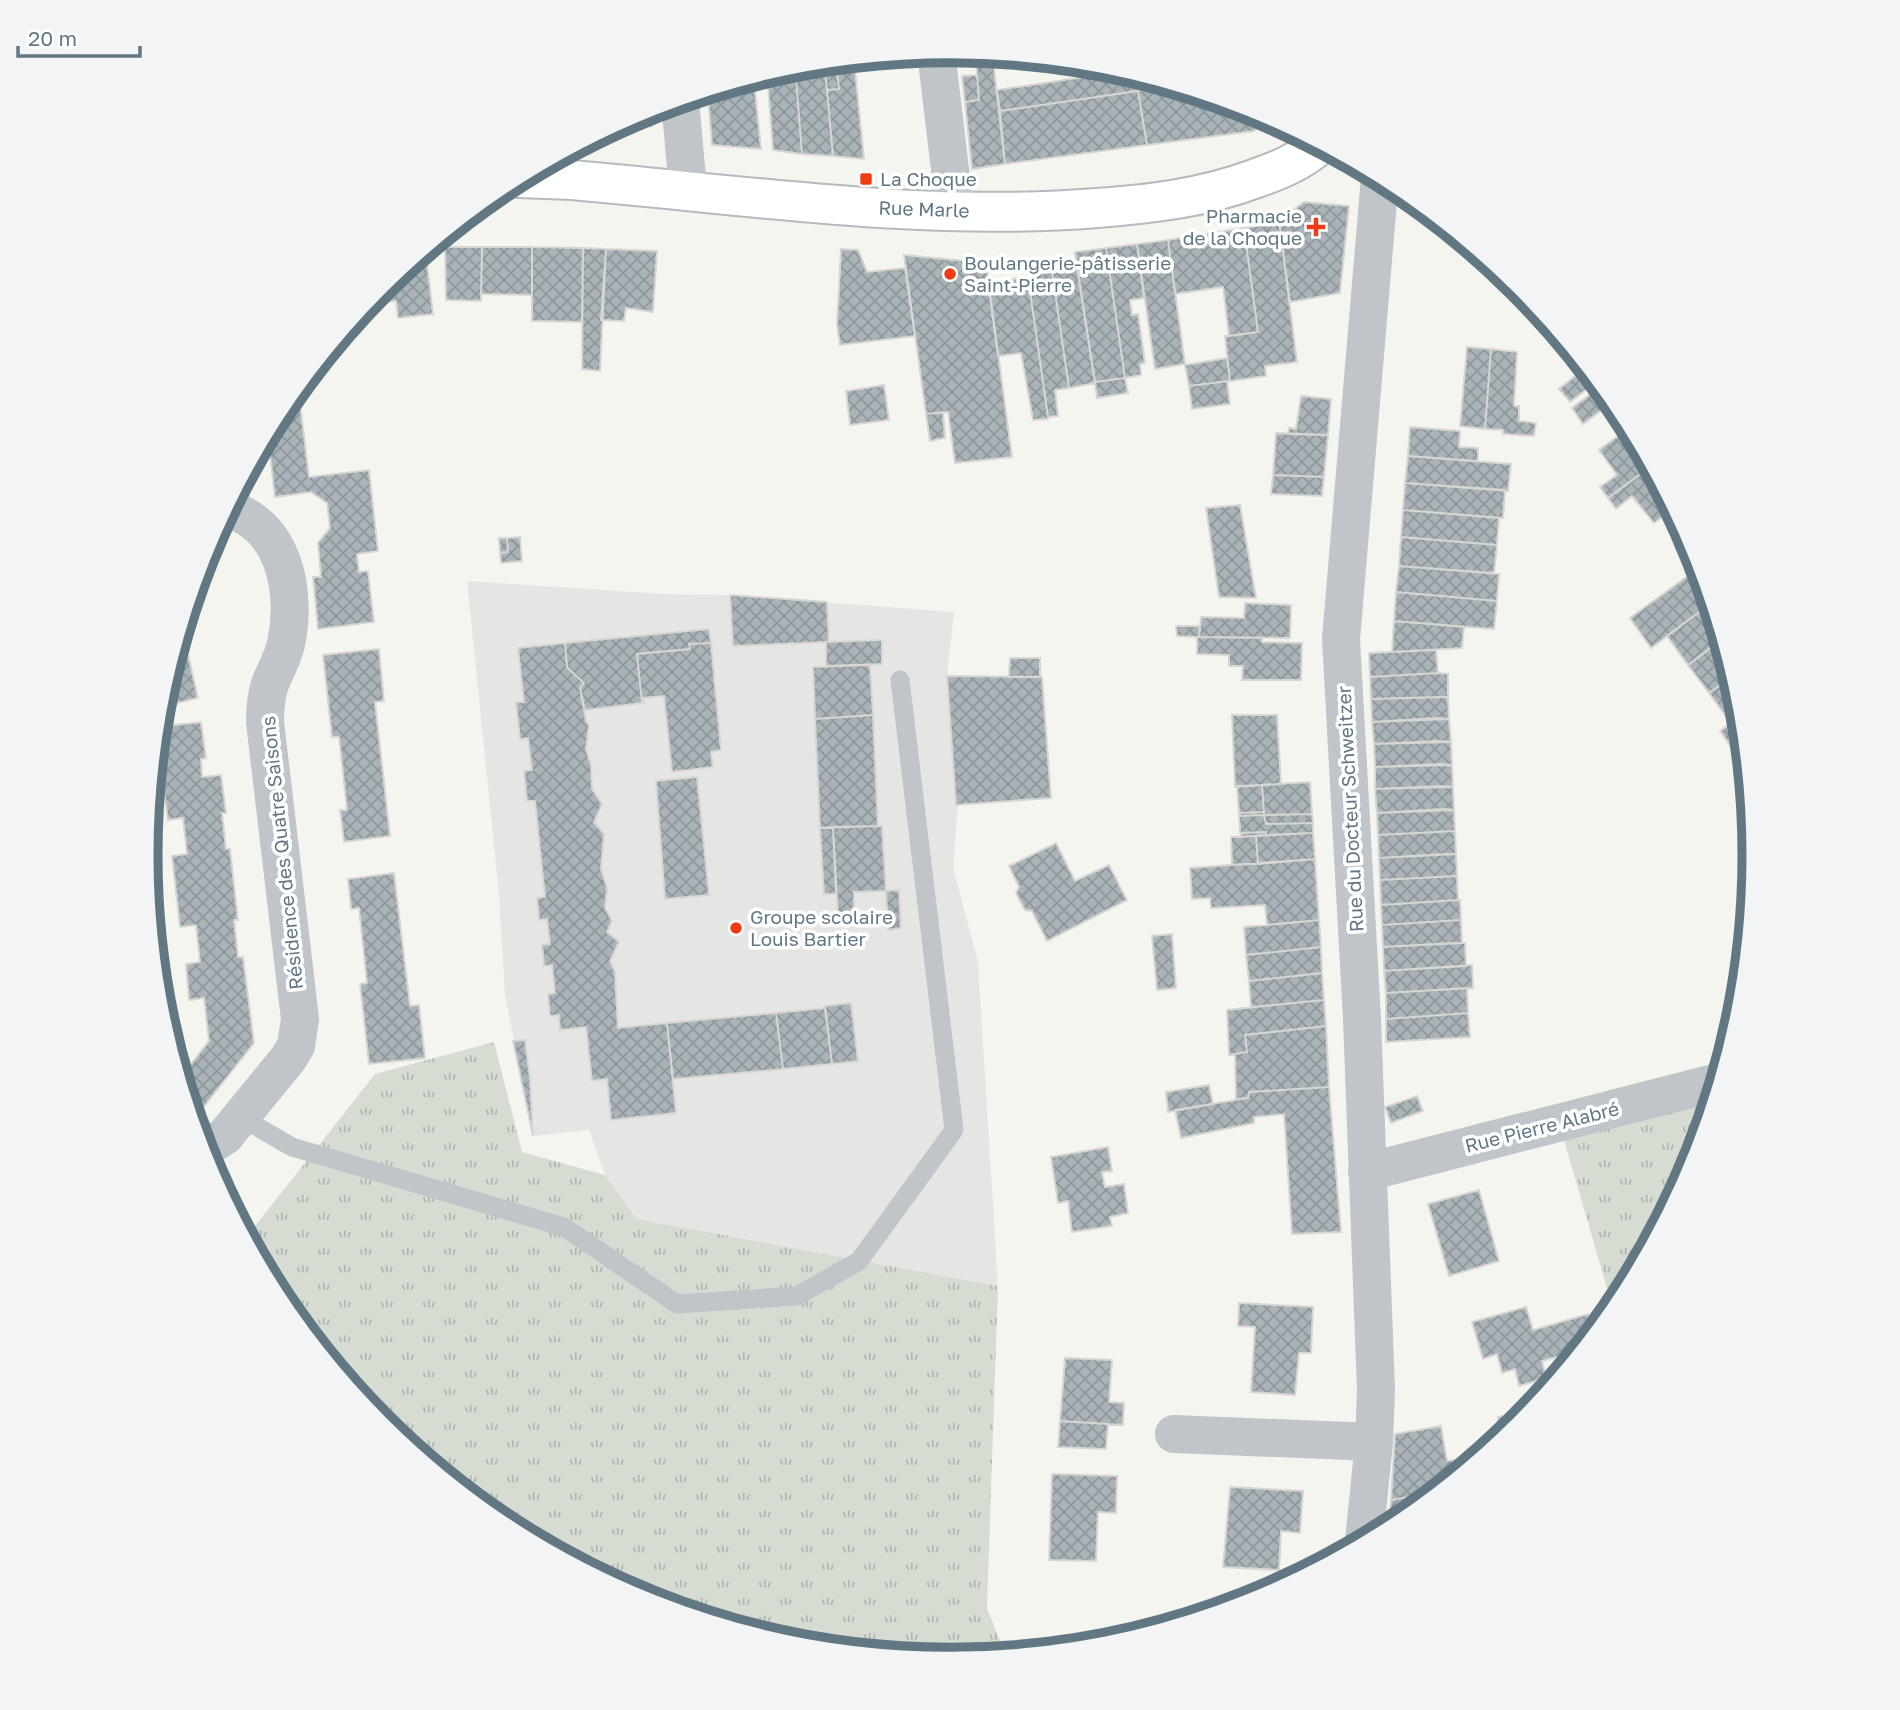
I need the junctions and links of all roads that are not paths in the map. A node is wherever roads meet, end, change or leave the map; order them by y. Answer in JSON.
{"nodes":[{"id":1,"x":937,"y":63,"type":"edge"},
{"id":2,"x":681,"y":110,"type":"edge"},
{"id":3,"x":1311,"y":151,"type":"edge"},
{"id":4,"x":538,"y":179,"type":"edge"},
{"id":5,"x":1379,"y":189,"type":"edge"},
{"id":6,"x":688,"y":190,"type":"junction"},
{"id":7,"x":955,"y":211,"type":"junction"},
{"id":8,"x":237,"y":512,"type":"edge"},
{"id":9,"x":900,"y":680,"type":"dead end"},
{"id":10,"x":1708,"y":1084,"type":"edge"},
{"id":11,"x":242,"y":1118,"type":"junction"},
{"id":12,"x":213,"y":1144,"type":"edge"},
{"id":13,"x":1367,"y":1172,"type":"junction"},
{"id":14,"x":1174,"y":1434,"type":"dead end"},
{"id":15,"x":1374,"y":1441,"type":"junction"},
{"id":16,"x":1365,"y":1529,"type":"edge"}],
"edges":[{"from":1,"to":7,"type":"street"},
{"from":2,"to":6,"type":"street"},
{"from":3,"to":7,"type":"main road","name":"Rue Marle"},
{"from":4,"to":6,"type":"main road","name":"Rue Marle"},
{"from":5,"to":13,"type":"street","name":"Rue du Docteur Schweitzer"},
{"from":6,"to":7,"type":"main road","name":"Rue Marle"},
{"from":8,"to":11,"type":"street","name":"Résidence des Quatre Saisons"},
{"from":9,"to":11,"type":"lane"},
{"from":10,"to":13,"type":"street","name":"Rue Pierre Alabré"},
{"from":11,"to":12,"type":"street","name":"Résidence des Quatre Saisons"},
{"from":13,"to":15,"type":"street","name":"Rue du Docteur Schweitzer"},
{"from":14,"to":15,"type":"street"},
{"from":15,"to":16,"type":"street","name":"Rue du Docteur Schweitzer"}]}
